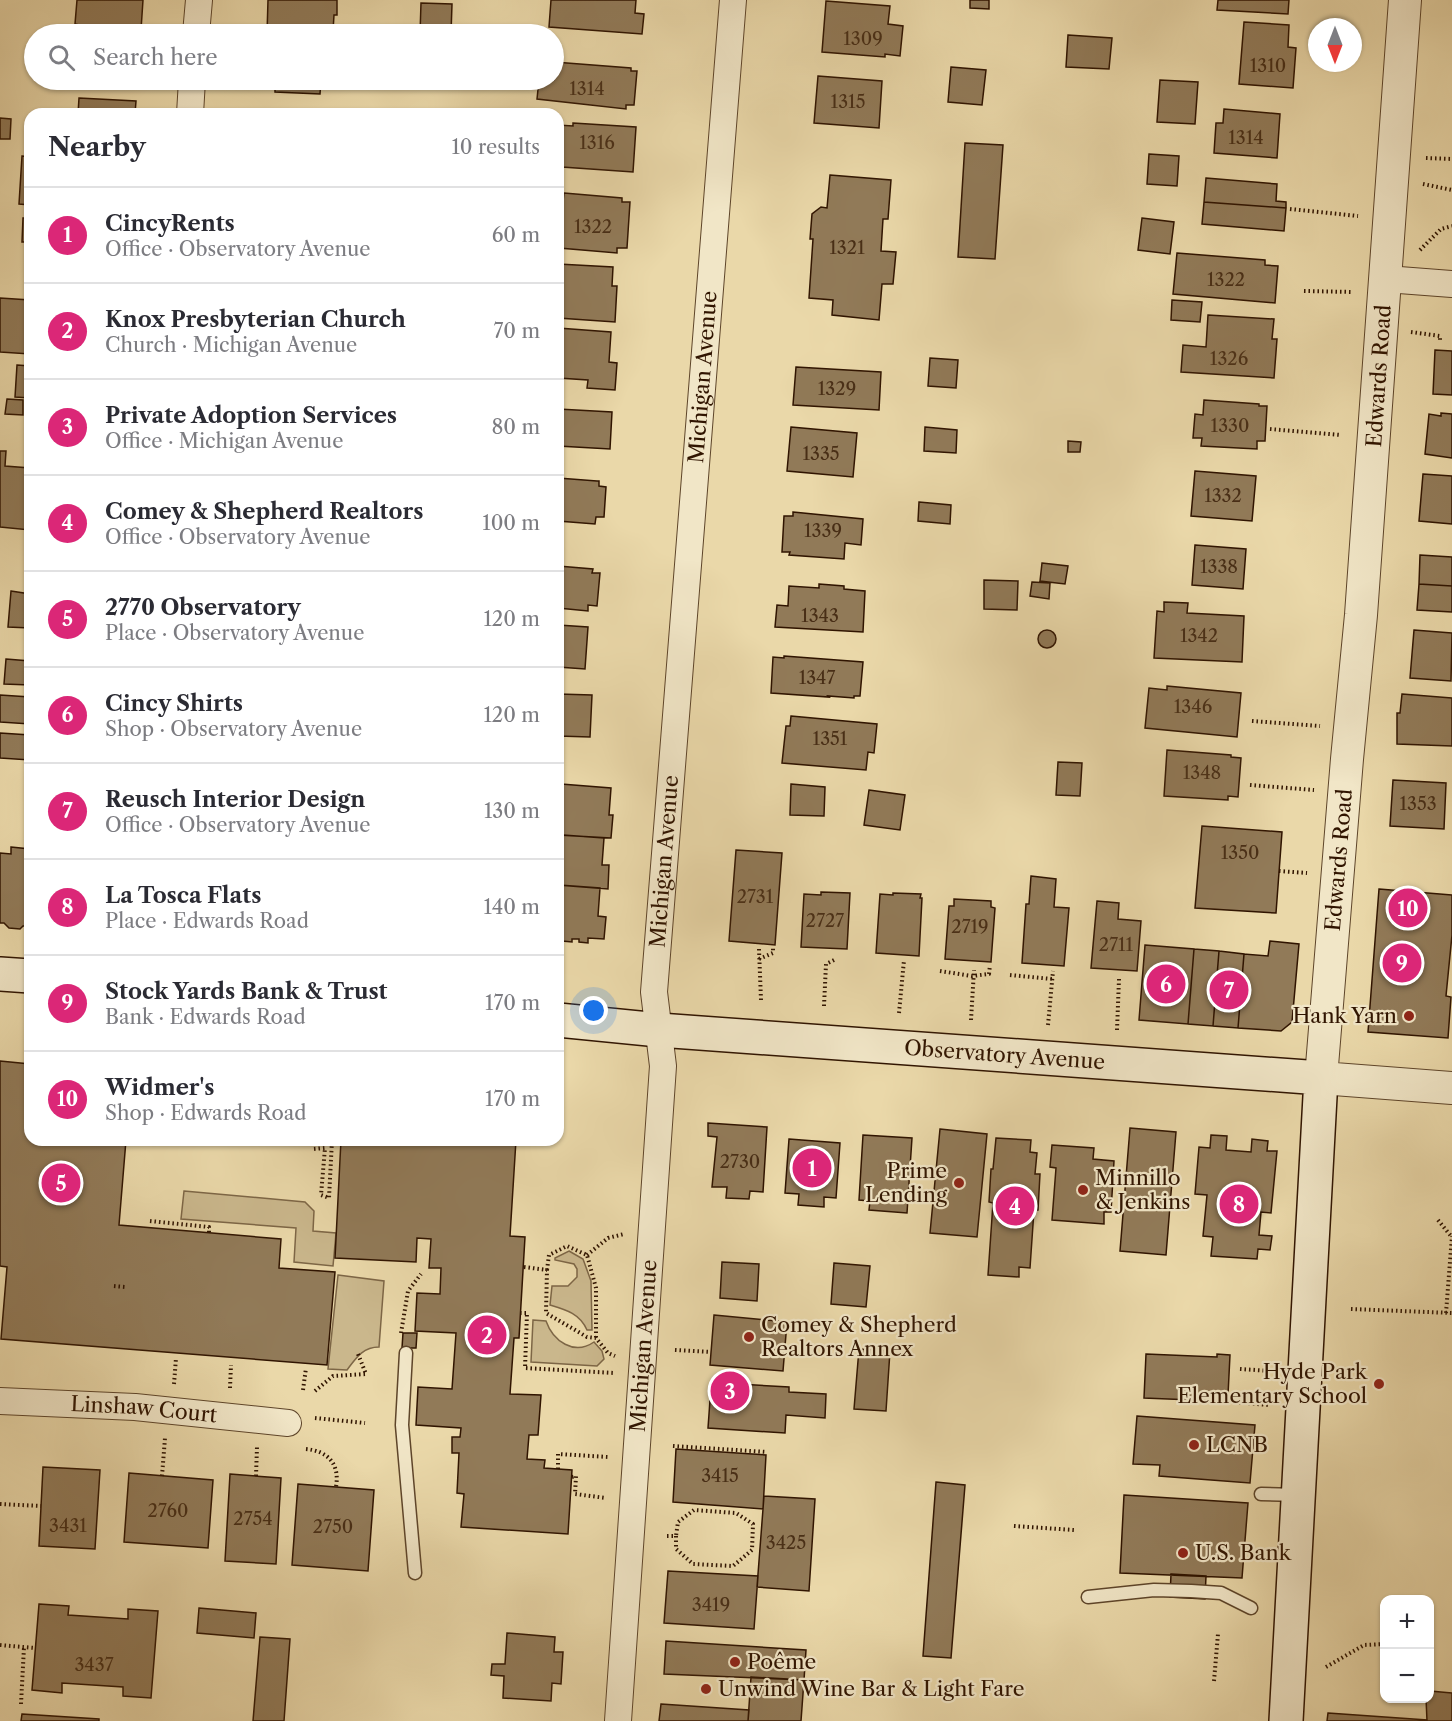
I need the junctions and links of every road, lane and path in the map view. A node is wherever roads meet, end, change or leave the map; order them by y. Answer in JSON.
{"nodes":[{"id":1,"x":199,"y":0,"type":"edge"},
{"id":2,"x":733,"y":0,"type":"edge"},
{"id":3,"x":1405,"y":0,"type":"edge"},
{"id":4,"x":197,"y":24,"type":"edge"},
{"id":5,"x":191,"y":90,"type":"edge"},
{"id":6,"x":190,"y":108,"type":"edge"},
{"id":7,"x":1424,"y":158,"type":"dead end"},
{"id":8,"x":1452,"y":159,"type":"edge"},
{"id":9,"x":1421,"y":184,"type":"dead end"},
{"id":10,"x":1452,"y":190,"type":"edge"},
{"id":11,"x":1290,"y":209,"type":"dead end"},
{"id":12,"x":1359,"y":216,"type":"dead end"},
{"id":13,"x":1452,"y":226,"type":"edge"},
{"id":14,"x":1415,"y":255,"type":"dead end"},
{"id":15,"x":1386,"y":279,"type":"junction"},
{"id":16,"x":1452,"y":284,"type":"edge"},
{"id":17,"x":1304,"y":291,"type":"dead end"},
{"id":18,"x":1353,"y":292,"type":"dead end"},
{"id":19,"x":1410,"y":332,"type":"dead end"},
{"id":20,"x":1440,"y":342,"type":"dead end"},
{"id":21,"x":1270,"y":429,"type":"dead end"},
{"id":22,"x":1344,"y":435,"type":"dead end"},
{"id":23,"x":1252,"y":721,"type":"dead end"},
{"id":24,"x":1325,"y":726,"type":"dead end"},
{"id":25,"x":1250,"y":785,"type":"dead end"},
{"id":26,"x":1321,"y":790,"type":"dead end"},
{"id":27,"x":1279,"y":871,"type":"dead end"},
{"id":28,"x":1314,"y":873,"type":"dead end"},
{"id":29,"x":773,"y":946,"type":"dead end"},
{"id":30,"x":759,"y":949,"type":"dead end"},
{"id":31,"x":759,"y":959,"type":"junction"},
{"id":32,"x":834,"y":960,"type":"dead end"},
{"id":33,"x":904,"y":960,"type":"dead end"},
{"id":34,"x":990,"y":965,"type":"dead end"},
{"id":35,"x":940,"y":972,"type":"dead end"},
{"id":36,"x":1053,"y":972,"type":"dead end"},
{"id":37,"x":973,"y":973,"type":"junction"},
{"id":38,"x":0,"y":974,"type":"edge"},
{"id":39,"x":1010,"y":975,"type":"dead end"},
{"id":40,"x":24,"y":976,"type":"edge"},
{"id":41,"x":1052,"y":979,"type":"junction"},
{"id":42,"x":1119,"y":979,"type":"dead end"},
{"id":43,"x":761,"y":1000,"type":"dead end"},
{"id":44,"x":824,"y":1006,"type":"dead end"},
{"id":45,"x":899,"y":1013,"type":"dead end"},
{"id":46,"x":971,"y":1020,"type":"dead end"},
{"id":47,"x":564,"y":1021,"type":"edge"},
{"id":48,"x":1048,"y":1026,"type":"dead end"},
{"id":49,"x":659,"y":1030,"type":"junction"},
{"id":50,"x":1117,"y":1031,"type":"dead end"},
{"id":51,"x":1321,"y":1078,"type":"junction"},
{"id":52,"x":1452,"y":1088,"type":"edge"},
{"id":53,"x":333,"y":1146,"type":"edge"},
{"id":54,"x":314,"y":1149,"type":"dead end"},
{"id":55,"x":1438,"y":1220,"type":"dead end"},
{"id":56,"x":150,"y":1221,"type":"dead end"},
{"id":57,"x":209,"y":1233,"type":"dead end"},
{"id":58,"x":624,"y":1233,"type":"dead end"},
{"id":59,"x":1451,"y":1236,"type":"edge"},
{"id":60,"x":587,"y":1255,"type":"junction"},
{"id":61,"x":524,"y":1267,"type":"dead end"},
{"id":62,"x":548,"y":1270,"type":"junction"},
{"id":63,"x":421,"y":1274,"type":"dead end"},
{"id":64,"x":114,"y":1286,"type":"dead end"},
{"id":65,"x":125,"y":1287,"type":"dead end"},
{"id":66,"x":1351,"y":1309,"type":"dead end"},
{"id":67,"x":520,"y":1313,"type":"dead end"},
{"id":68,"x":1446,"y":1313,"type":"junction"},
{"id":69,"x":1452,"y":1313,"type":"edge"},
{"id":70,"x":596,"y":1338,"type":"junction"},
{"id":71,"x":675,"y":1350,"type":"dead end"},
{"id":72,"x":711,"y":1352,"type":"dead end"},
{"id":73,"x":406,"y":1353,"type":"joint"},
{"id":74,"x":358,"y":1354,"type":"dead end"},
{"id":75,"x":616,"y":1356,"type":"dead end"},
{"id":76,"x":176,"y":1358,"type":"dead end"},
{"id":77,"x":231,"y":1365,"type":"dead end"},
{"id":78,"x":306,"y":1368,"type":"dead end"},
{"id":79,"x":1240,"y":1369,"type":"dead end"},
{"id":80,"x":1271,"y":1371,"type":"dead end"},
{"id":81,"x":615,"y":1373,"type":"dead end"},
{"id":82,"x":303,"y":1390,"type":"dead end"},
{"id":83,"x":315,"y":1391,"type":"dead end"},
{"id":84,"x":230,"y":1392,"type":"dead end"},
{"id":85,"x":170,"y":1399,"type":"junction"},
{"id":86,"x":0,"y":1401,"type":"edge"},
{"id":87,"x":1235,"y":1401,"type":"dead end"},
{"id":88,"x":1268,"y":1405,"type":"dead end"},
{"id":89,"x":288,"y":1423,"type":"joint"},
{"id":90,"x":365,"y":1423,"type":"dead end"},
{"id":91,"x":673,"y":1446,"type":"dead end"},
{"id":92,"x":306,"y":1449,"type":"dead end"},
{"id":93,"x":767,"y":1452,"type":"dead end"},
{"id":94,"x":609,"y":1457,"type":"dead end"},
{"id":95,"x":558,"y":1469,"type":"dead end"},
{"id":96,"x":162,"y":1476,"type":"dead end"},
{"id":97,"x":572,"y":1476,"type":"dead end"},
{"id":98,"x":336,"y":1487,"type":"dead end"},
{"id":99,"x":1261,"y":1494,"type":"dead end"},
{"id":100,"x":1299,"y":1496,"type":"junction"},
{"id":101,"x":607,"y":1498,"type":"dead end"},
{"id":102,"x":0,"y":1504,"type":"edge"},
{"id":103,"x":41,"y":1506,"type":"dead end"},
{"id":104,"x":1014,"y":1526,"type":"dead end"},
{"id":105,"x":1074,"y":1530,"type":"dead end"},
{"id":106,"x":667,"y":1536,"type":"dead end"},
{"id":107,"x":676,"y":1536,"type":"junction"},
{"id":108,"x":415,"y":1573,"type":"dead end"},
{"id":109,"x":1089,"y":1598,"type":"dead end"},
{"id":110,"x":1251,"y":1608,"type":"dead end"},
{"id":111,"x":1218,"y":1634,"type":"dead end"},
{"id":112,"x":1380,"y":1644,"type":"edge"},
{"id":113,"x":0,"y":1645,"type":"edge"},
{"id":114,"x":24,"y":1647,"type":"junction"},
{"id":115,"x":35,"y":1648,"type":"dead end"},
{"id":116,"x":1326,"y":1667,"type":"dead end"},
{"id":117,"x":1214,"y":1681,"type":"dead end"},
{"id":118,"x":21,"y":1704,"type":"dead end"},
{"id":119,"x":618,"y":1721,"type":"edge"},
{"id":120,"x":1286,"y":1721,"type":"edge"}],
"edges":[{"from":1,"to":4,"type":"street"},
{"from":2,"to":49,"type":"street","name":"Michigan Avenue"},
{"from":3,"to":15,"type":"street","name":"Edwards Road"},
{"from":5,"to":6,"type":"street"},
{"from":7,"to":8,"type":"path"},
{"from":9,"to":10,"type":"path"},
{"from":11,"to":12,"type":"path"},
{"from":13,"to":14,"type":"path"},
{"from":15,"to":16,"type":"street"},
{"from":15,"to":51,"type":"street","name":"Edwards Road"},
{"from":17,"to":18,"type":"path"},
{"from":19,"to":20,"type":"path"},
{"from":21,"to":22,"type":"path"},
{"from":23,"to":24,"type":"path"},
{"from":25,"to":26,"type":"path"},
{"from":27,"to":28,"type":"path"},
{"from":29,"to":31,"type":"path"},
{"from":30,"to":31,"type":"path"},
{"from":31,"to":43,"type":"path"},
{"from":32,"to":44,"type":"path"},
{"from":33,"to":45,"type":"path"},
{"from":34,"to":37,"type":"path"},
{"from":35,"to":37,"type":"path"},
{"from":36,"to":41,"type":"path"},
{"from":37,"to":46,"type":"path"},
{"from":38,"to":40,"type":"main road"},
{"from":39,"to":41,"type":"path"},
{"from":41,"to":48,"type":"path"},
{"from":42,"to":50,"type":"path"},
{"from":47,"to":49,"type":"main road","name":"Observatory Avenue"},
{"from":49,"to":51,"type":"main road","name":"Observatory Avenue"},
{"from":49,"to":119,"type":"street","name":"Michigan Avenue"},
{"from":51,"to":52,"type":"street","name":"Observatory Avenue"},
{"from":51,"to":100,"type":"main road","name":"Edwards Road"},
{"from":53,"to":54,"type":"path"},
{"from":55,"to":59,"type":"path"},
{"from":56,"to":57,"type":"path"},
{"from":58,"to":60,"type":"path"},
{"from":59,"to":68,"type":"path"},
{"from":60,"to":62,"type":"path"},
{"from":60,"to":70,"type":"path"},
{"from":61,"to":62,"type":"path"},
{"from":62,"to":70,"type":"path"},
{"from":63,"to":73,"type":"path"},
{"from":64,"to":65,"type":"path"},
{"from":66,"to":68,"type":"path"},
{"from":67,"to":81,"type":"path"},
{"from":68,"to":69,"type":"path"},
{"from":70,"to":75,"type":"path"},
{"from":71,"to":72,"type":"path"},
{"from":73,"to":108,"type":"lane"},
{"from":74,"to":83,"type":"path"},
{"from":76,"to":85,"type":"path"},
{"from":77,"to":84,"type":"path"},
{"from":78,"to":82,"type":"path"},
{"from":79,"to":80,"type":"path"},
{"from":85,"to":86,"type":"street","name":"Linshaw Court"},
{"from":85,"to":89,"type":"street","name":"Linshaw Court"},
{"from":85,"to":96,"type":"path"},
{"from":87,"to":88,"type":"path"},
{"from":89,"to":90,"type":"path"},
{"from":91,"to":93,"type":"path"},
{"from":92,"to":98,"type":"path"},
{"from":94,"to":95,"type":"path"},
{"from":97,"to":101,"type":"path"},
{"from":99,"to":100,"type":"lane"},
{"from":100,"to":120,"type":"main road","name":"Edwards Road"},
{"from":102,"to":103,"type":"path"},
{"from":104,"to":105,"type":"path"},
{"from":106,"to":107,"type":"path"},
{"from":107,"to":107,"type":"path"},
{"from":109,"to":110,"type":"lane"},
{"from":111,"to":117,"type":"path"},
{"from":112,"to":116,"type":"path"},
{"from":113,"to":114,"type":"path"},
{"from":114,"to":115,"type":"path"},
{"from":114,"to":118,"type":"path"}]}
